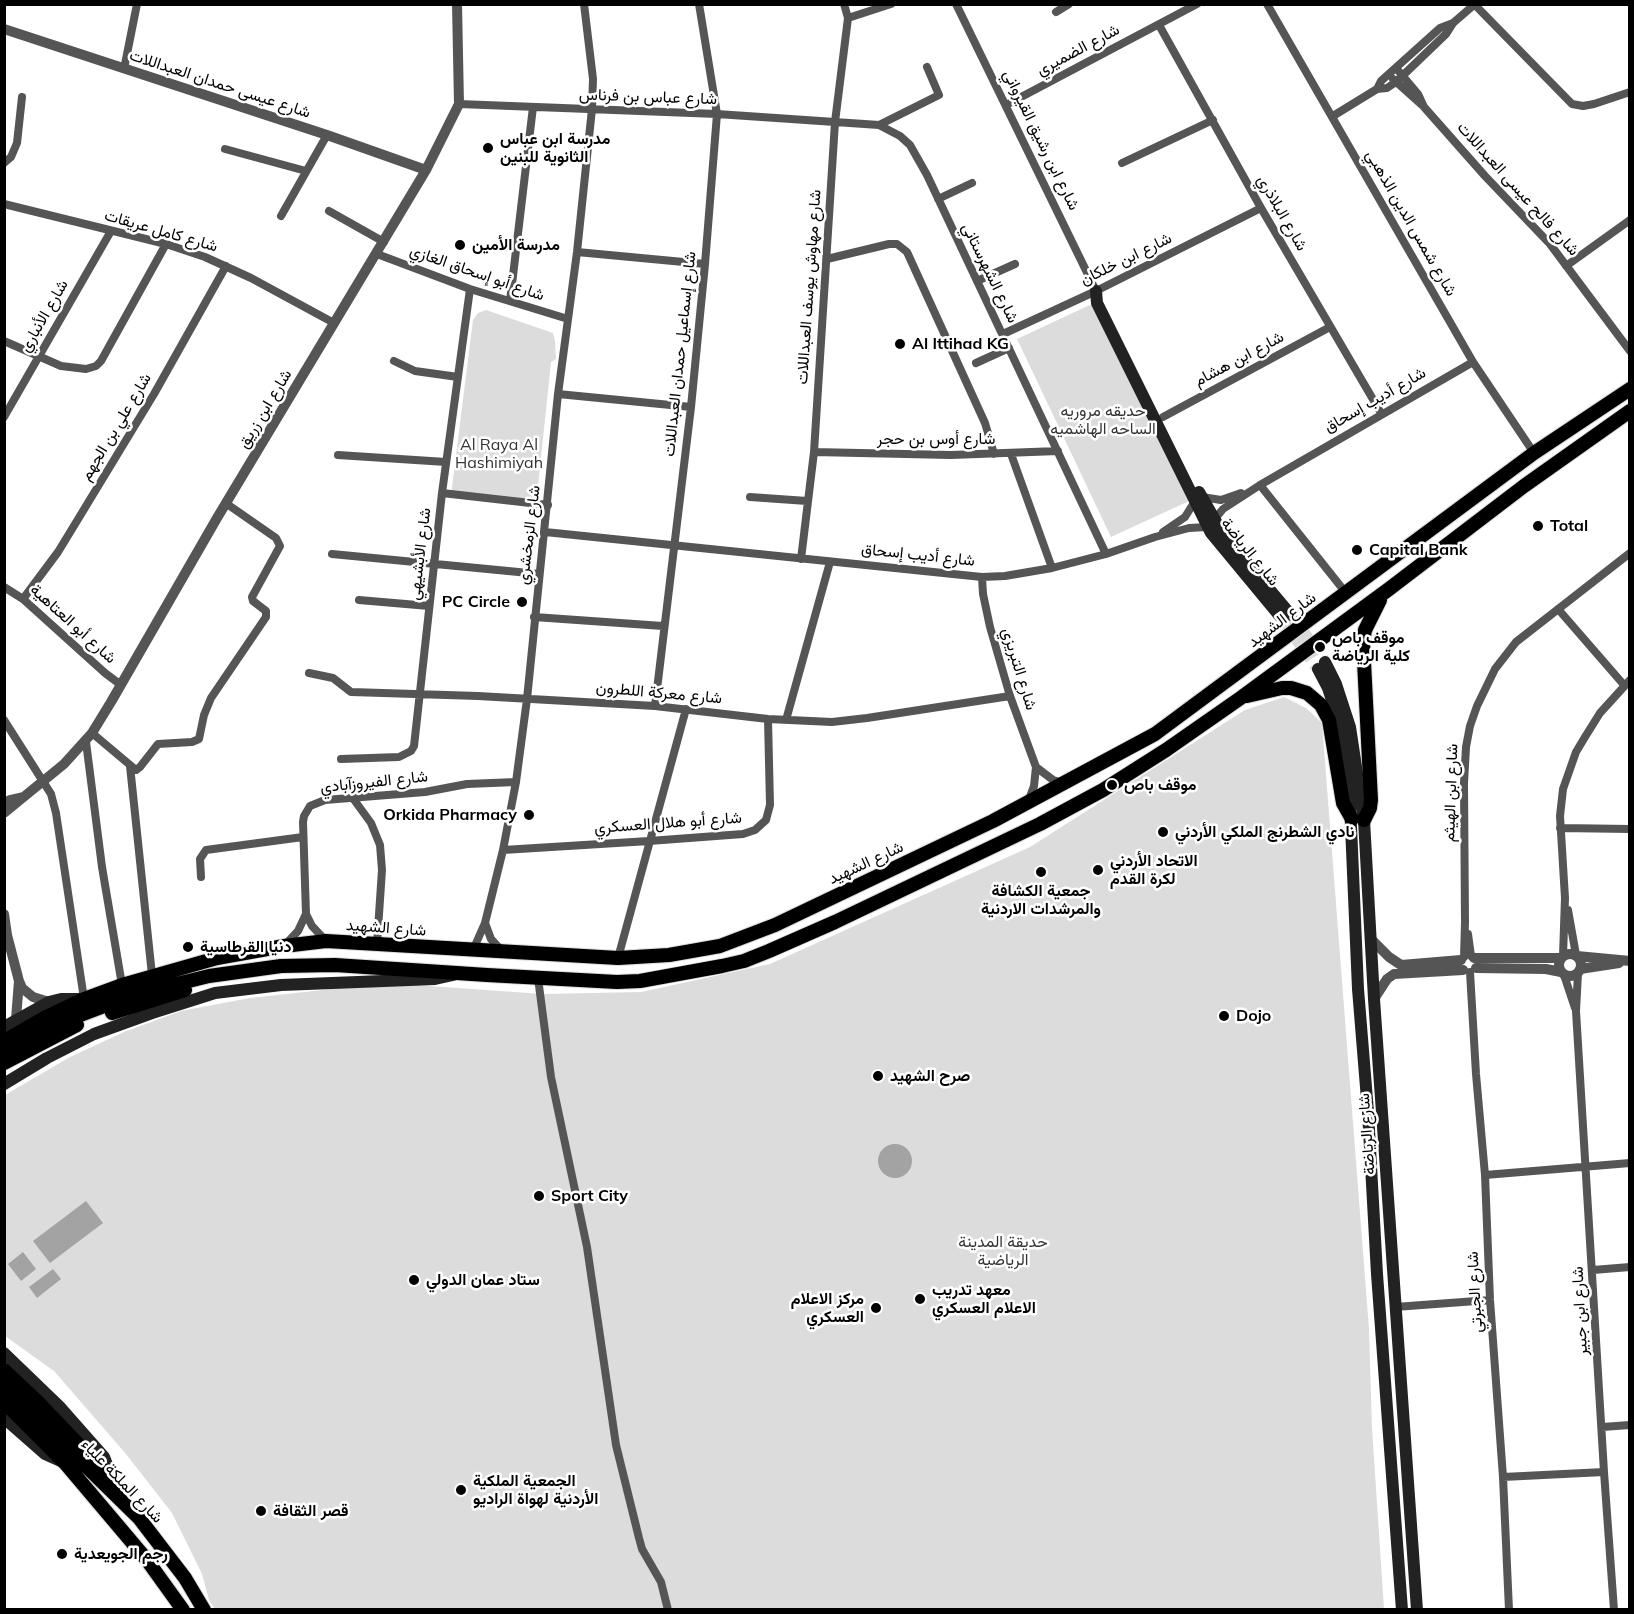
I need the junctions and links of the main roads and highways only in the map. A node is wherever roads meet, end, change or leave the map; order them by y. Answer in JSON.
{"nodes":[{"id":1,"x":1629,"y":389,"type":"edge"},
{"id":2,"x":1629,"y":411,"type":"edge"},
{"id":3,"x":1199,"y":499,"type":"junction"},
{"id":4,"x":1389,"y":589,"type":"junction"},
{"id":5,"x":1287,"y":618,"type":"tunnel mouth"},
{"id":6,"x":1321,"y":665,"type":"tunnel mouth"},
{"id":7,"x":1242,"y":697,"type":"junction"},
{"id":8,"x":1358,"y":819,"type":"junction"},
{"id":9,"x":246,"y":971,"type":"junction"},
{"id":10,"x":458,"y":973,"type":"junction"},
{"id":11,"x":84,"y":999,"type":"junction"},
{"id":12,"x":4,"y":1027,"type":"edge"},
{"id":13,"x":4,"y":1041,"type":"edge"},
{"id":14,"x":4,"y":1053,"type":"edge"},
{"id":15,"x":4,"y":1063,"type":"edge"},
{"id":16,"x":4,"y":1084,"type":"edge"},
{"id":17,"x":1380,"y":1085,"type":"junction"},
{"id":18,"x":1366,"y":1086,"type":"junction"},
{"id":19,"x":4,"y":1353,"type":"edge"},
{"id":20,"x":7,"y":1385,"type":"edge"},
{"id":21,"x":4,"y":1418,"type":"edge"},
{"id":22,"x":65,"y":1463,"type":"junction"},
{"id":23,"x":117,"y":1495,"type":"junction"},
{"id":24,"x":1400,"y":1578,"type":"junction"},
{"id":25,"x":1414,"y":1578,"type":"junction"},
{"id":26,"x":183,"y":1610,"type":"edge"},
{"id":27,"x":204,"y":1610,"type":"edge"},
{"id":28,"x":1402,"y":1610,"type":"edge"},
{"id":29,"x":1417,"y":1610,"type":"edge"}],
"edges":[{"from":1,"to":11,"type":"main road","name":"شارع الشهيد"},
{"from":2,"to":4,"type":"main road"},
{"from":3,"to":3,"type":"main road","name":"شارع ابن رشيق القيرواني"},
{"from":3,"to":5,"type":"main road","name":"شارع الرياضة"},
{"from":4,"to":7,"type":"main road"},
{"from":4,"to":8,"type":"main road"},
{"from":6,"to":8,"type":"main road","name":"شارع الرياضة"},
{"from":7,"to":8,"type":"main road"},
{"from":7,"to":10,"type":"main road"},
{"from":8,"to":17,"type":"main road","name":"شارع الرياضة"},
{"from":8,"to":18,"type":"main road","name":"شارع الرياضة"},
{"from":9,"to":10,"type":"main road"},
{"from":9,"to":14,"type":"main road"},
{"from":9,"to":15,"type":"main road"},
{"from":10,"to":16,"type":"main road"},
{"from":11,"to":12,"type":"main road"},
{"from":11,"to":13,"type":"main road","name":"شارع الشهيد"},
{"from":17,"to":18,"type":"main road"},
{"from":17,"to":25,"type":"main road","name":"شارع الرياضة"},
{"from":18,"to":24,"type":"main road","name":"شارع الرياضة"},
{"from":19,"to":23,"type":"main road"},
{"from":20,"to":22,"type":"main road","name":"شارع الملكة علياء"},
{"from":20,"to":23,"type":"main road","name":"شارع الملكة علياء"},
{"from":21,"to":22,"type":"main road"},
{"from":22,"to":26,"type":"main road","name":"شارع الملكة علياء"},
{"from":23,"to":27,"type":"main road","name":"شارع الملكة علياء"},
{"from":24,"to":25,"type":"main road"},
{"from":24,"to":28,"type":"main road","name":"شارع الرياضة"},
{"from":25,"to":29,"type":"main road","name":"شارع الرياضة"}]}
